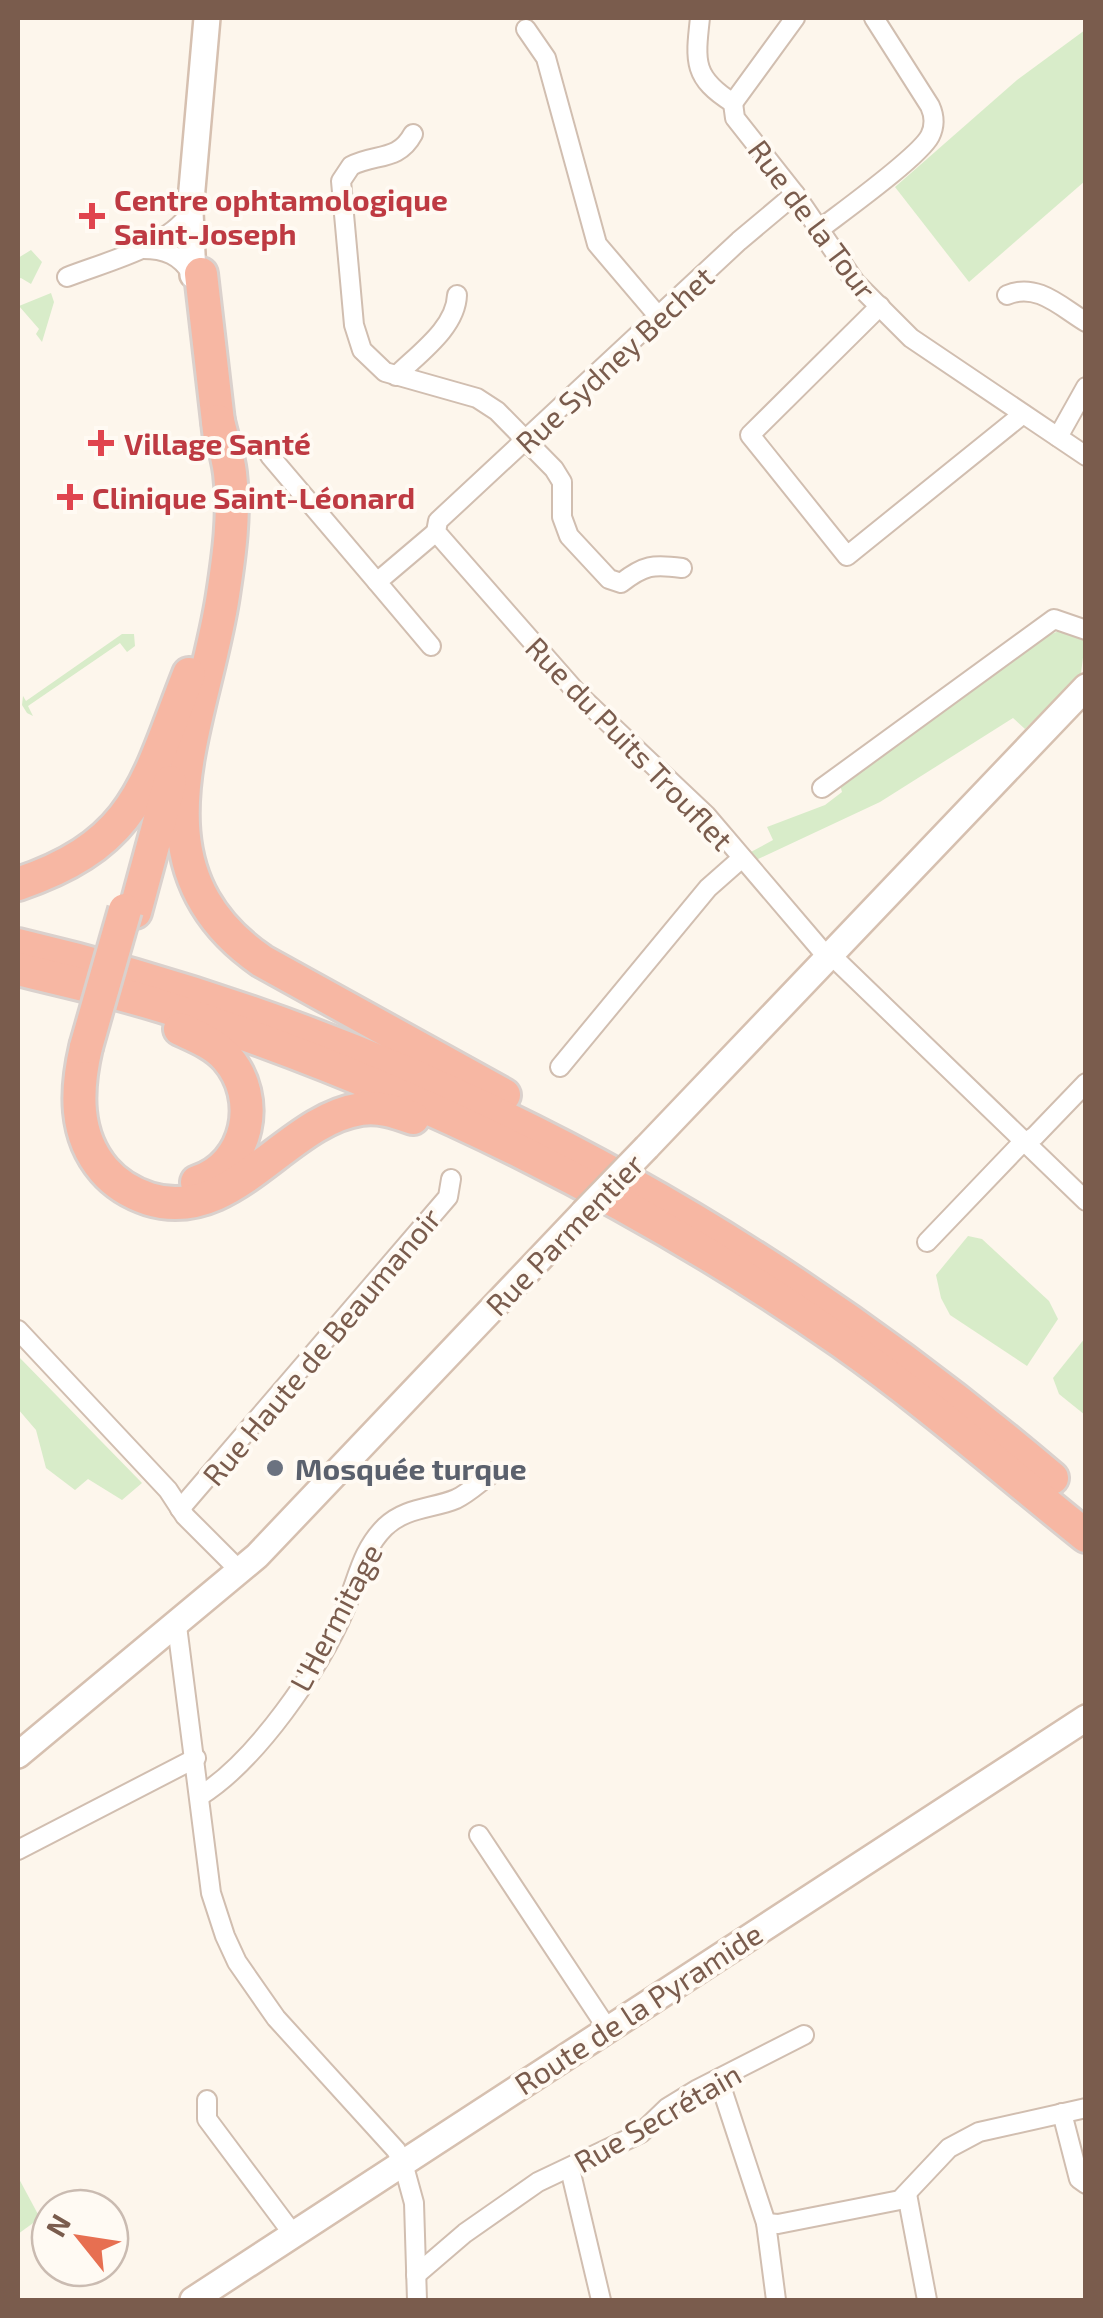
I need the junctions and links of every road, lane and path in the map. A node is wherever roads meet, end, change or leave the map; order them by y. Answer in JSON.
{"nodes":[{"id":1,"x":206,"y":18,"type":"edge"},
{"id":2,"x":216,"y":18,"type":"edge"},
{"id":3,"x":700,"y":18,"type":"edge"},
{"id":4,"x":795,"y":18,"type":"edge"},
{"id":5,"x":874,"y":18,"type":"edge"},
{"id":6,"x":526,"y":30,"type":"dead end"},
{"id":7,"x":734,"y":103,"type":"junction"},
{"id":8,"x":413,"y":134,"type":"dead end"},
{"id":9,"x":795,"y":194,"type":"junction"},
{"id":10,"x":190,"y":212,"type":"junction"},
{"id":11,"x":820,"y":230,"type":"junction"},
{"id":12,"x":137,"y":249,"type":"junction"},
{"id":13,"x":197,"y":274,"type":"junction"},
{"id":14,"x":67,"y":277,"type":"dead end"},
{"id":15,"x":458,"y":295,"type":"dead end"},
{"id":16,"x":1007,"y":295,"type":"dead end"},
{"id":17,"x":880,"y":306,"type":"junction"},
{"id":18,"x":659,"y":317,"type":"junction"},
{"id":19,"x":1086,"y":322,"type":"edge"},
{"id":20,"x":396,"y":376,"type":"junction"},
{"id":21,"x":1086,"y":387,"type":"edge"},
{"id":22,"x":1023,"y":414,"type":"junction"},
{"id":23,"x":218,"y":421,"type":"junction"},
{"id":24,"x":1058,"y":438,"type":"junction"},
{"id":25,"x":526,"y":442,"type":"junction"},
{"id":26,"x":270,"y":456,"type":"dead end"},
{"id":27,"x":1086,"y":456,"type":"edge"},
{"id":28,"x":436,"y":530,"type":"junction"},
{"id":29,"x":218,"y":533,"type":"junction"},
{"id":30,"x":682,"y":568,"type":"dead end"},
{"id":31,"x":377,"y":582,"type":"junction"},
{"id":32,"x":1086,"y":630,"type":"edge"},
{"id":33,"x":431,"y":646,"type":"dead end"},
{"id":34,"x":193,"y":665,"type":"junction"},
{"id":35,"x":1086,"y":687,"type":"edge"},
{"id":36,"x":822,"y":788,"type":"dead end"},
{"id":37,"x":742,"y":858,"type":"junction"},
{"id":38,"x":18,"y":884,"type":"edge"},
{"id":39,"x":130,"y":911,"type":"junction"},
{"id":40,"x":18,"y":945,"type":"edge"},
{"id":41,"x":830,"y":956,"type":"junction"},
{"id":42,"x":18,"y":969,"type":"edge"},
{"id":43,"x":18,"y":982,"type":"edge"},
{"id":44,"x":91,"y":1048,"type":"junction"},
{"id":45,"x":560,"y":1067,"type":"dead end"},
{"id":46,"x":1086,"y":1083,"type":"edge"},
{"id":47,"x":1026,"y":1142,"type":"junction"},
{"id":48,"x":451,"y":1179,"type":"dead end"},
{"id":49,"x":1086,"y":1201,"type":"edge"},
{"id":50,"x":928,"y":1242,"type":"dead end"},
{"id":51,"x":755,"y":1257,"type":"junction"},
{"id":52,"x":789,"y":1307,"type":"junction"},
{"id":53,"x":18,"y":1330,"type":"edge"},
{"id":54,"x":494,"y":1472,"type":"dead end"},
{"id":55,"x":1086,"y":1507,"type":"edge"},
{"id":56,"x":180,"y":1508,"type":"junction"},
{"id":57,"x":1086,"y":1536,"type":"edge"},
{"id":58,"x":241,"y":1572,"type":"junction"},
{"id":59,"x":177,"y":1626,"type":"junction"},
{"id":60,"x":1086,"y":1718,"type":"edge"},
{"id":61,"x":18,"y":1755,"type":"edge"},
{"id":62,"x":196,"y":1758,"type":"junction"},
{"id":63,"x":200,"y":1796,"type":"junction"},
{"id":64,"x":479,"y":1835,"type":"dead end"},
{"id":65,"x":18,"y":1850,"type":"edge"},
{"id":66,"x":607,"y":2028,"type":"junction"},
{"id":67,"x":804,"y":2035,"type":"dead end"},
{"id":68,"x":719,"y":2080,"type":"junction"},
{"id":69,"x":207,"y":2100,"type":"dead end"},
{"id":70,"x":1086,"y":2108,"type":"edge"},
{"id":71,"x":1062,"y":2113,"type":"junction"},
{"id":72,"x":402,"y":2162,"type":"junction"},
{"id":73,"x":570,"y":2169,"type":"junction"},
{"id":74,"x":1086,"y":2184,"type":"edge"},
{"id":75,"x":907,"y":2194,"type":"junction"},
{"id":76,"x":766,"y":2223,"type":"junction"},
{"id":77,"x":293,"y":2234,"type":"junction"},
{"id":78,"x":416,"y":2274,"type":"junction"},
{"id":79,"x":193,"y":2300,"type":"edge"},
{"id":80,"x":417,"y":2300,"type":"edge"},
{"id":81,"x":601,"y":2300,"type":"edge"},
{"id":82,"x":776,"y":2300,"type":"edge"},
{"id":83,"x":927,"y":2300,"type":"edge"}],
"edges":[{"from":1,"to":10,"type":"main road"},
{"from":2,"to":13,"type":"main road"},
{"from":3,"to":7,"type":"street","name":"Rue de la Tour"},
{"from":4,"to":7,"type":"street"},
{"from":5,"to":11,"type":"street"},
{"from":6,"to":18,"type":"street"},
{"from":7,"to":9,"type":"street","name":"Rue de la Tour"},
{"from":8,"to":20,"type":"street"},
{"from":9,"to":11,"type":"street","name":"Rue de la Tour"},
{"from":9,"to":18,"type":"street","name":"Rue Sydney Bechet"},
{"from":10,"to":12,"type":"street"},
{"from":10,"to":13,"type":"main road"},
{"from":11,"to":17,"type":"street","name":"Rue de la Tour"},
{"from":12,"to":13,"type":"street"},
{"from":12,"to":14,"type":"street"},
{"from":13,"to":23,"type":"highway"},
{"from":13,"to":29,"type":"highway"},
{"from":15,"to":20,"type":"street"},
{"from":16,"to":19,"type":"street"},
{"from":17,"to":22,"type":"street","name":"Rue de la Tour"},
{"from":17,"to":22,"type":"street"},
{"from":18,"to":25,"type":"street","name":"Rue Sydney Bechet"},
{"from":20,"to":25,"type":"street"},
{"from":21,"to":24,"type":"street"},
{"from":22,"to":24,"type":"street","name":"Rue de la Tour"},
{"from":23,"to":29,"type":"highway"},
{"from":23,"to":51,"type":"highway"},
{"from":24,"to":27,"type":"street","name":"Rue de la Tour"},
{"from":25,"to":28,"type":"street","name":"Rue Sydney Bechet"},
{"from":25,"to":30,"type":"street"},
{"from":26,"to":31,"type":"street"},
{"from":28,"to":31,"type":"street","name":"Rue Sydney Bechet"},
{"from":28,"to":37,"type":"street","name":"Rue du Puits Trouflet"},
{"from":29,"to":34,"type":"highway"},
{"from":29,"to":39,"type":"highway"},
{"from":31,"to":33,"type":"street"},
{"from":32,"to":36,"type":"street"},
{"from":34,"to":38,"type":"highway"},
{"from":34,"to":39,"type":"highway"},
{"from":35,"to":41,"type":"main road","name":"Rue Parmentier"},
{"from":37,"to":41,"type":"street","name":"Rue du Puits Trouflet"},
{"from":37,"to":45,"type":"street"},
{"from":39,"to":44,"type":"highway"},
{"from":40,"to":51,"type":"highway"},
{"from":41,"to":47,"type":"street","name":"Rue du Puits Trouflet"},
{"from":41,"to":58,"type":"main road","name":"Rue Parmentier","bridge":true},
{"from":42,"to":52,"type":"highway"},
{"from":43,"to":44,"type":"highway"},
{"from":44,"to":52,"type":"highway"},
{"from":46,"to":47,"type":"street"},
{"from":47,"to":49,"type":"street","name":"Rue du Puits Trouflet"},
{"from":47,"to":50,"type":"street"},
{"from":48,"to":56,"type":"street","name":"Rue Haute de Beaumanoir"},
{"from":51,"to":55,"type":"highway"},
{"from":52,"to":57,"type":"highway"},
{"from":53,"to":56,"type":"street"},
{"from":54,"to":63,"type":"street","name":"L'Hermitage"},
{"from":56,"to":58,"type":"street"},
{"from":58,"to":59,"type":"main road","name":"Rue Parmentier"},
{"from":59,"to":61,"type":"main road","name":"Rue Parmentier"},
{"from":59,"to":62,"type":"street"},
{"from":60,"to":66,"type":"main road","name":"Route de la Pyramide"},
{"from":62,"to":63,"type":"street"},
{"from":62,"to":65,"type":"street"},
{"from":63,"to":72,"type":"street"},
{"from":64,"to":66,"type":"street"},
{"from":66,"to":72,"type":"main road","name":"Route de la Pyramide"},
{"from":67,"to":68,"type":"street","name":"Rue Secrétain"},
{"from":68,"to":73,"type":"street","name":"Rue Secrétain"},
{"from":68,"to":76,"type":"street"},
{"from":69,"to":77,"type":"street"},
{"from":70,"to":71,"type":"street"},
{"from":71,"to":74,"type":"street"},
{"from":71,"to":75,"type":"street"},
{"from":72,"to":77,"type":"main road","name":"Route de la Pyramide"},
{"from":72,"to":78,"type":"street"},
{"from":73,"to":78,"type":"street","name":"Rue Secrétain"},
{"from":73,"to":81,"type":"street"},
{"from":75,"to":76,"type":"street"},
{"from":75,"to":83,"type":"street"},
{"from":76,"to":82,"type":"street"},
{"from":77,"to":79,"type":"main road","name":"Route de la Pyramide"},
{"from":78,"to":80,"type":"street"}]}
